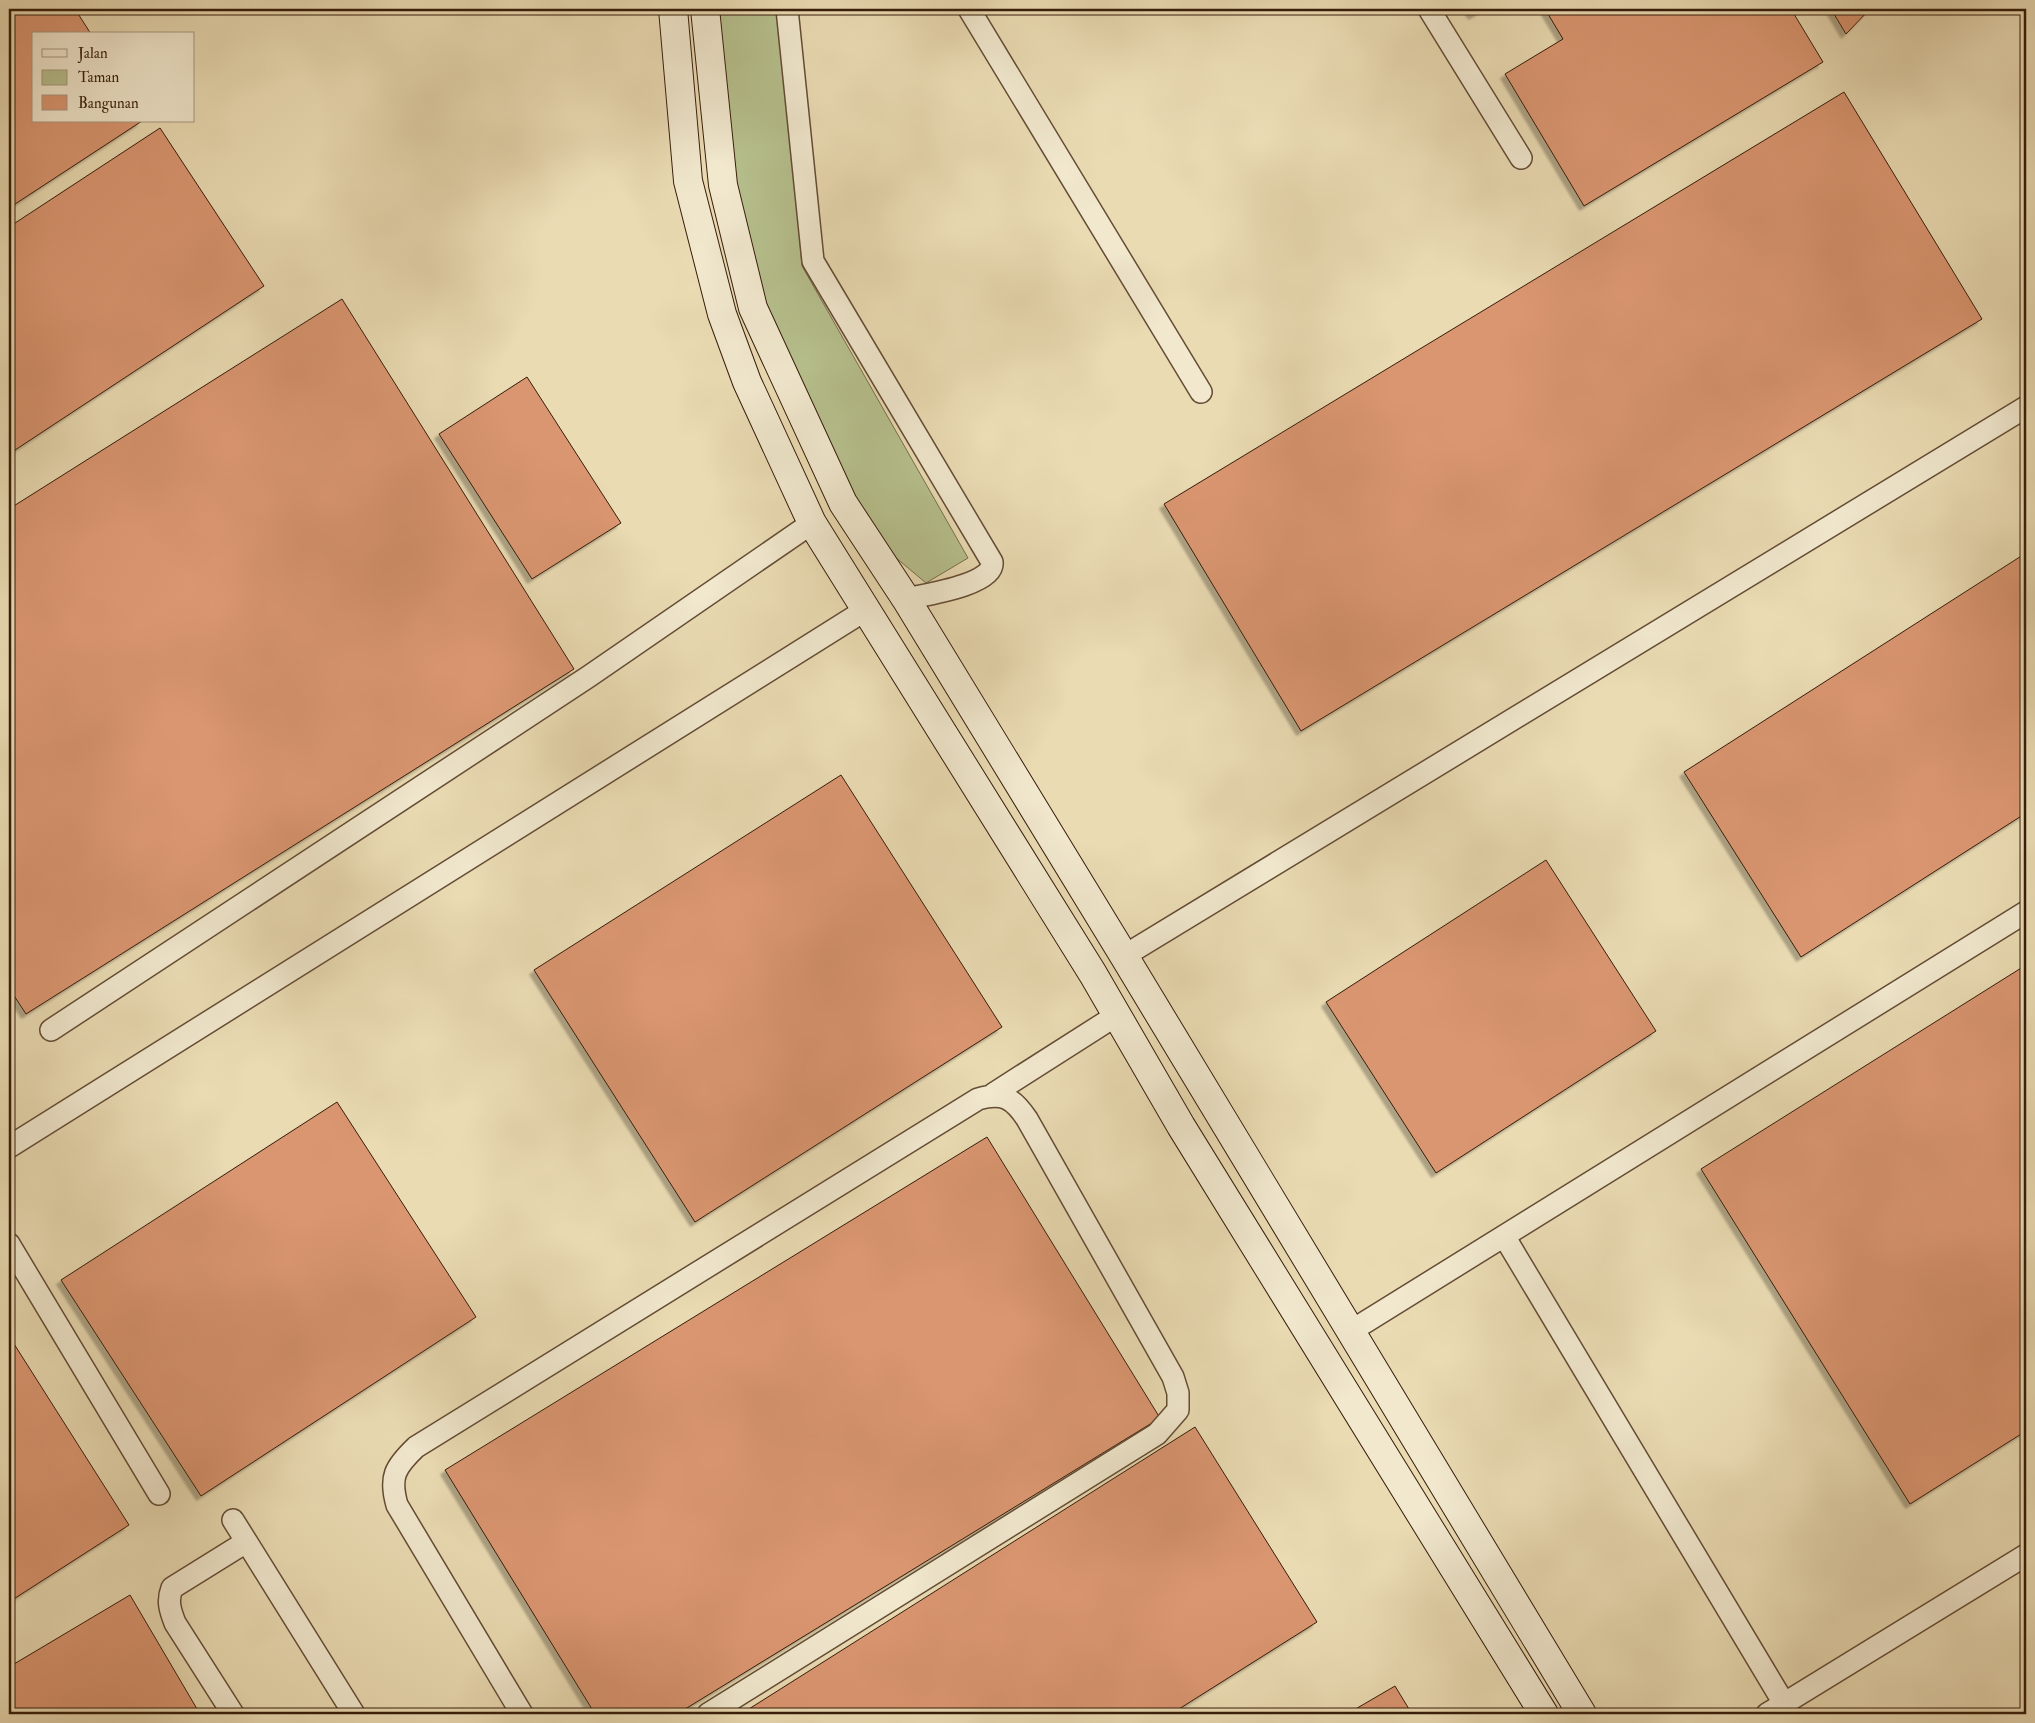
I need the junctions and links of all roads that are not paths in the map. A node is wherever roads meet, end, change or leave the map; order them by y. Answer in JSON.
{"nodes":[{"id":1,"x":673,"y":9,"type":"edge"},
{"id":2,"x":705,"y":9,"type":"edge"},
{"id":3,"x":787,"y":9,"type":"edge"},
{"id":4,"x":969,"y":9,"type":"edge"},
{"id":5,"x":1429,"y":9,"type":"edge"},
{"id":6,"x":1521,"y":158,"type":"dead end"},
{"id":7,"x":1201,"y":392,"type":"dead end"},
{"id":8,"x":2026,"y":407,"type":"edge"},
{"id":9,"x":812,"y":523,"type":"junction"},
{"id":10,"x":906,"y":599,"type":"junction"},
{"id":11,"x":867,"y":610,"type":"junction"},
{"id":12,"x":2026,"y":912,"type":"edge"},
{"id":13,"x":1124,"y":956,"type":"junction"},
{"id":14,"x":1117,"y":1015,"type":"junction"},
{"id":15,"x":51,"y":1030,"type":"dead end"},
{"id":16,"x":993,"y":1094,"type":"junction"},
{"id":17,"x":9,"y":1147,"type":"edge"},
{"id":18,"x":1504,"y":1236,"type":"junction"},
{"id":19,"x":9,"y":1244,"type":"edge"},
{"id":20,"x":1351,"y":1331,"type":"junction"},
{"id":21,"x":159,"y":1494,"type":"dead end"},
{"id":22,"x":232,"y":1520,"type":"dead end"},
{"id":23,"x":246,"y":1542,"type":"junction"},
{"id":24,"x":2026,"y":1555,"type":"edge"},
{"id":25,"x":1776,"y":1709,"type":"edge"},
{"id":26,"x":233,"y":1714,"type":"edge"},
{"id":27,"x":354,"y":1714,"type":"edge"},
{"id":28,"x":522,"y":1714,"type":"edge"},
{"id":29,"x":708,"y":1714,"type":"edge"},
{"id":30,"x":1544,"y":1714,"type":"edge"},
{"id":31,"x":1582,"y":1714,"type":"edge"}],
"edges":[{"from":1,"to":9,"type":"main road"},
{"from":2,"to":10,"type":"main road"},
{"from":3,"to":10,"type":"lane"},
{"from":4,"to":7,"type":"lane"},
{"from":5,"to":6,"type":"lane"},
{"from":8,"to":13,"type":"lane"},
{"from":9,"to":11,"type":"main road"},
{"from":9,"to":15,"type":"lane"},
{"from":10,"to":13,"type":"main road"},
{"from":11,"to":14,"type":"main road"},
{"from":11,"to":17,"type":"lane"},
{"from":12,"to":18,"type":"lane"},
{"from":13,"to":20,"type":"main road"},
{"from":14,"to":16,"type":"lane"},
{"from":14,"to":30,"type":"main road"},
{"from":16,"to":28,"type":"lane"},
{"from":16,"to":29,"type":"lane"},
{"from":18,"to":20,"type":"lane"},
{"from":18,"to":25,"type":"lane"},
{"from":19,"to":21,"type":"lane"},
{"from":20,"to":31,"type":"main road"},
{"from":22,"to":23,"type":"lane"},
{"from":23,"to":26,"type":"lane"},
{"from":23,"to":27,"type":"lane"},
{"from":24,"to":25,"type":"lane"}]}
